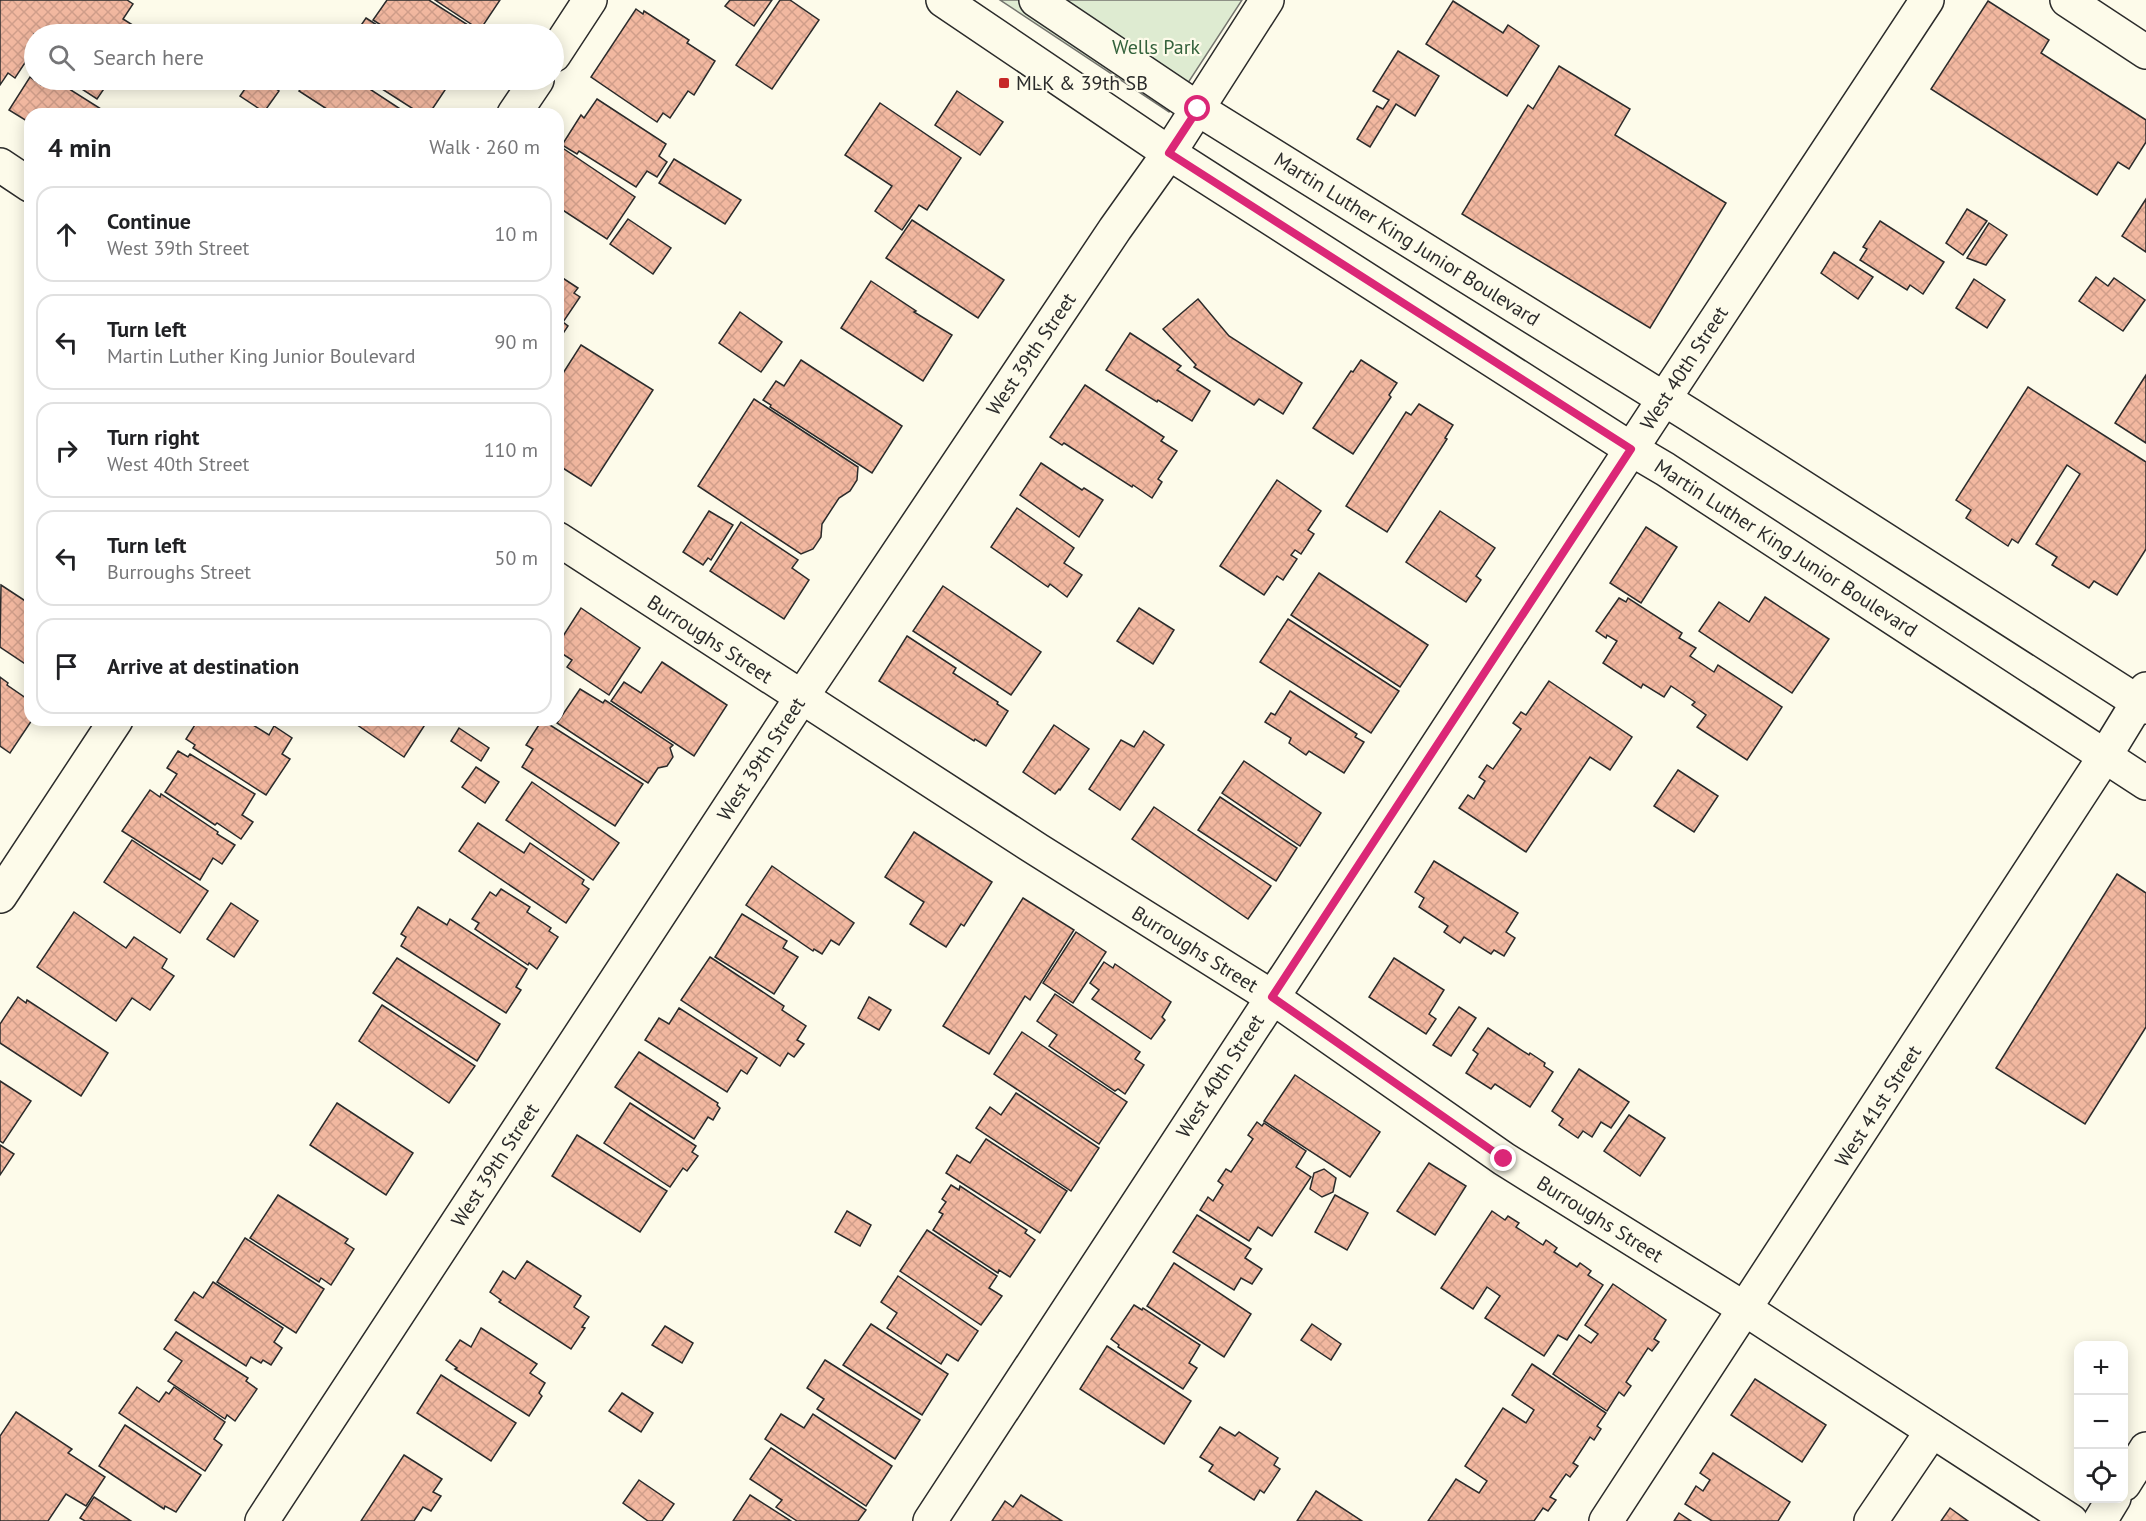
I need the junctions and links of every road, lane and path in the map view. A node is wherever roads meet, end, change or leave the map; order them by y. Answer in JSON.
{"nodes":[{"id":1,"x":590,"y":0,"type":"edge"},
{"id":2,"x":943,"y":0,"type":"edge"},
{"id":3,"x":1036,"y":0,"type":"edge"},
{"id":4,"x":1267,"y":0,"type":"edge"},
{"id":5,"x":1927,"y":0,"type":"edge"},
{"id":6,"x":2067,"y":0,"type":"edge"},
{"id":7,"x":564,"y":40,"type":"edge"},
{"id":8,"x":2146,"y":52,"type":"edge"},
{"id":9,"x":530,"y":90,"type":"edge"},
{"id":10,"x":518,"y":108,"type":"edge"},
{"id":11,"x":1198,"y":109,"type":"junction"},
{"id":12,"x":1169,"y":153,"type":"junction"},
{"id":13,"x":0,"y":165,"type":"edge"},
{"id":14,"x":24,"y":181,"type":"edge"},
{"id":15,"x":1664,"y":399,"type":"junction"},
{"id":16,"x":1631,"y":449,"type":"junction"},
{"id":17,"x":564,"y":543,"type":"edge"},
{"id":18,"x":801,"y":698,"type":"junction"},
{"id":19,"x":2143,"y":699,"type":"edge"},
{"id":20,"x":112,"y":726,"type":"edge"},
{"id":21,"x":2105,"y":756,"type":"junction"},
{"id":22,"x":2146,"y":783,"type":"edge"},
{"id":23,"x":0,"y":896,"type":"edge"},
{"id":24,"x":1272,"y":997,"type":"junction"},
{"id":25,"x":1745,"y":1309,"type":"junction"},
{"id":26,"x":1932,"y":1431,"type":"junction"},
{"id":27,"x":2146,"y":1449,"type":"edge"},
{"id":28,"x":2128,"y":1478,"type":"edge"},
{"id":29,"x":2111,"y":1503,"type":"edge"},
{"id":30,"x":262,"y":1521,"type":"edge"},
{"id":31,"x":930,"y":1521,"type":"edge"},
{"id":32,"x":1606,"y":1521,"type":"edge"},
{"id":33,"x":1871,"y":1521,"type":"edge"},
{"id":34,"x":2071,"y":1521,"type":"edge"},
{"id":35,"x":2100,"y":1521,"type":"edge"}],
"edges":[{"from":1,"to":7,"type":"street"},
{"from":2,"to":12,"type":"street","name":"Martin Luther King Junior Boulevard"},
{"from":3,"to":11,"type":"street","name":"Martin Luther King Junior Boulevard"},
{"from":4,"to":11,"type":"street","name":"West 39th Street"},
{"from":5,"to":15,"type":"street","name":"West 40th Street"},
{"from":6,"to":8,"type":"street"},
{"from":9,"to":10,"type":"street"},
{"from":11,"to":12,"type":"street","name":"West 39th Street"},
{"from":11,"to":15,"type":"street","name":"Martin Luther King Junior Boulevard"},
{"from":12,"to":16,"type":"street","name":"Martin Luther King Junior Boulevard"},
{"from":12,"to":18,"type":"street","name":"West 39th Street"},
{"from":13,"to":14,"type":"street"},
{"from":15,"to":16,"type":"street","name":"West 40th Street"},
{"from":15,"to":19,"type":"street","name":"Martin Luther King Junior Boulevard"},
{"from":16,"to":21,"type":"street","name":"Martin Luther King Junior Boulevard"},
{"from":16,"to":24,"type":"street","name":"West 40th Street"},
{"from":17,"to":18,"type":"street","name":"Burroughs Street"},
{"from":18,"to":24,"type":"street","name":"Burroughs Street"},
{"from":18,"to":30,"type":"street","name":"West 39th Street"},
{"from":19,"to":21,"type":"street","name":"West 41st Street"},
{"from":20,"to":23,"type":"street"},
{"from":21,"to":22,"type":"street","name":"Martin Luther King Junior Boulevard"},
{"from":21,"to":25,"type":"street","name":"West 41st Street"},
{"from":24,"to":25,"type":"street","name":"Burroughs Street"},
{"from":24,"to":31,"type":"street","name":"West 40th Street"},
{"from":25,"to":26,"type":"street","name":"Burroughs Street"},
{"from":25,"to":32,"type":"street","name":"West 41st Street"},
{"from":26,"to":33,"type":"street"},
{"from":26,"to":34,"type":"street","name":"Burroughs Street"},
{"from":27,"to":28,"type":"street"},
{"from":29,"to":35,"type":"street"}]}
